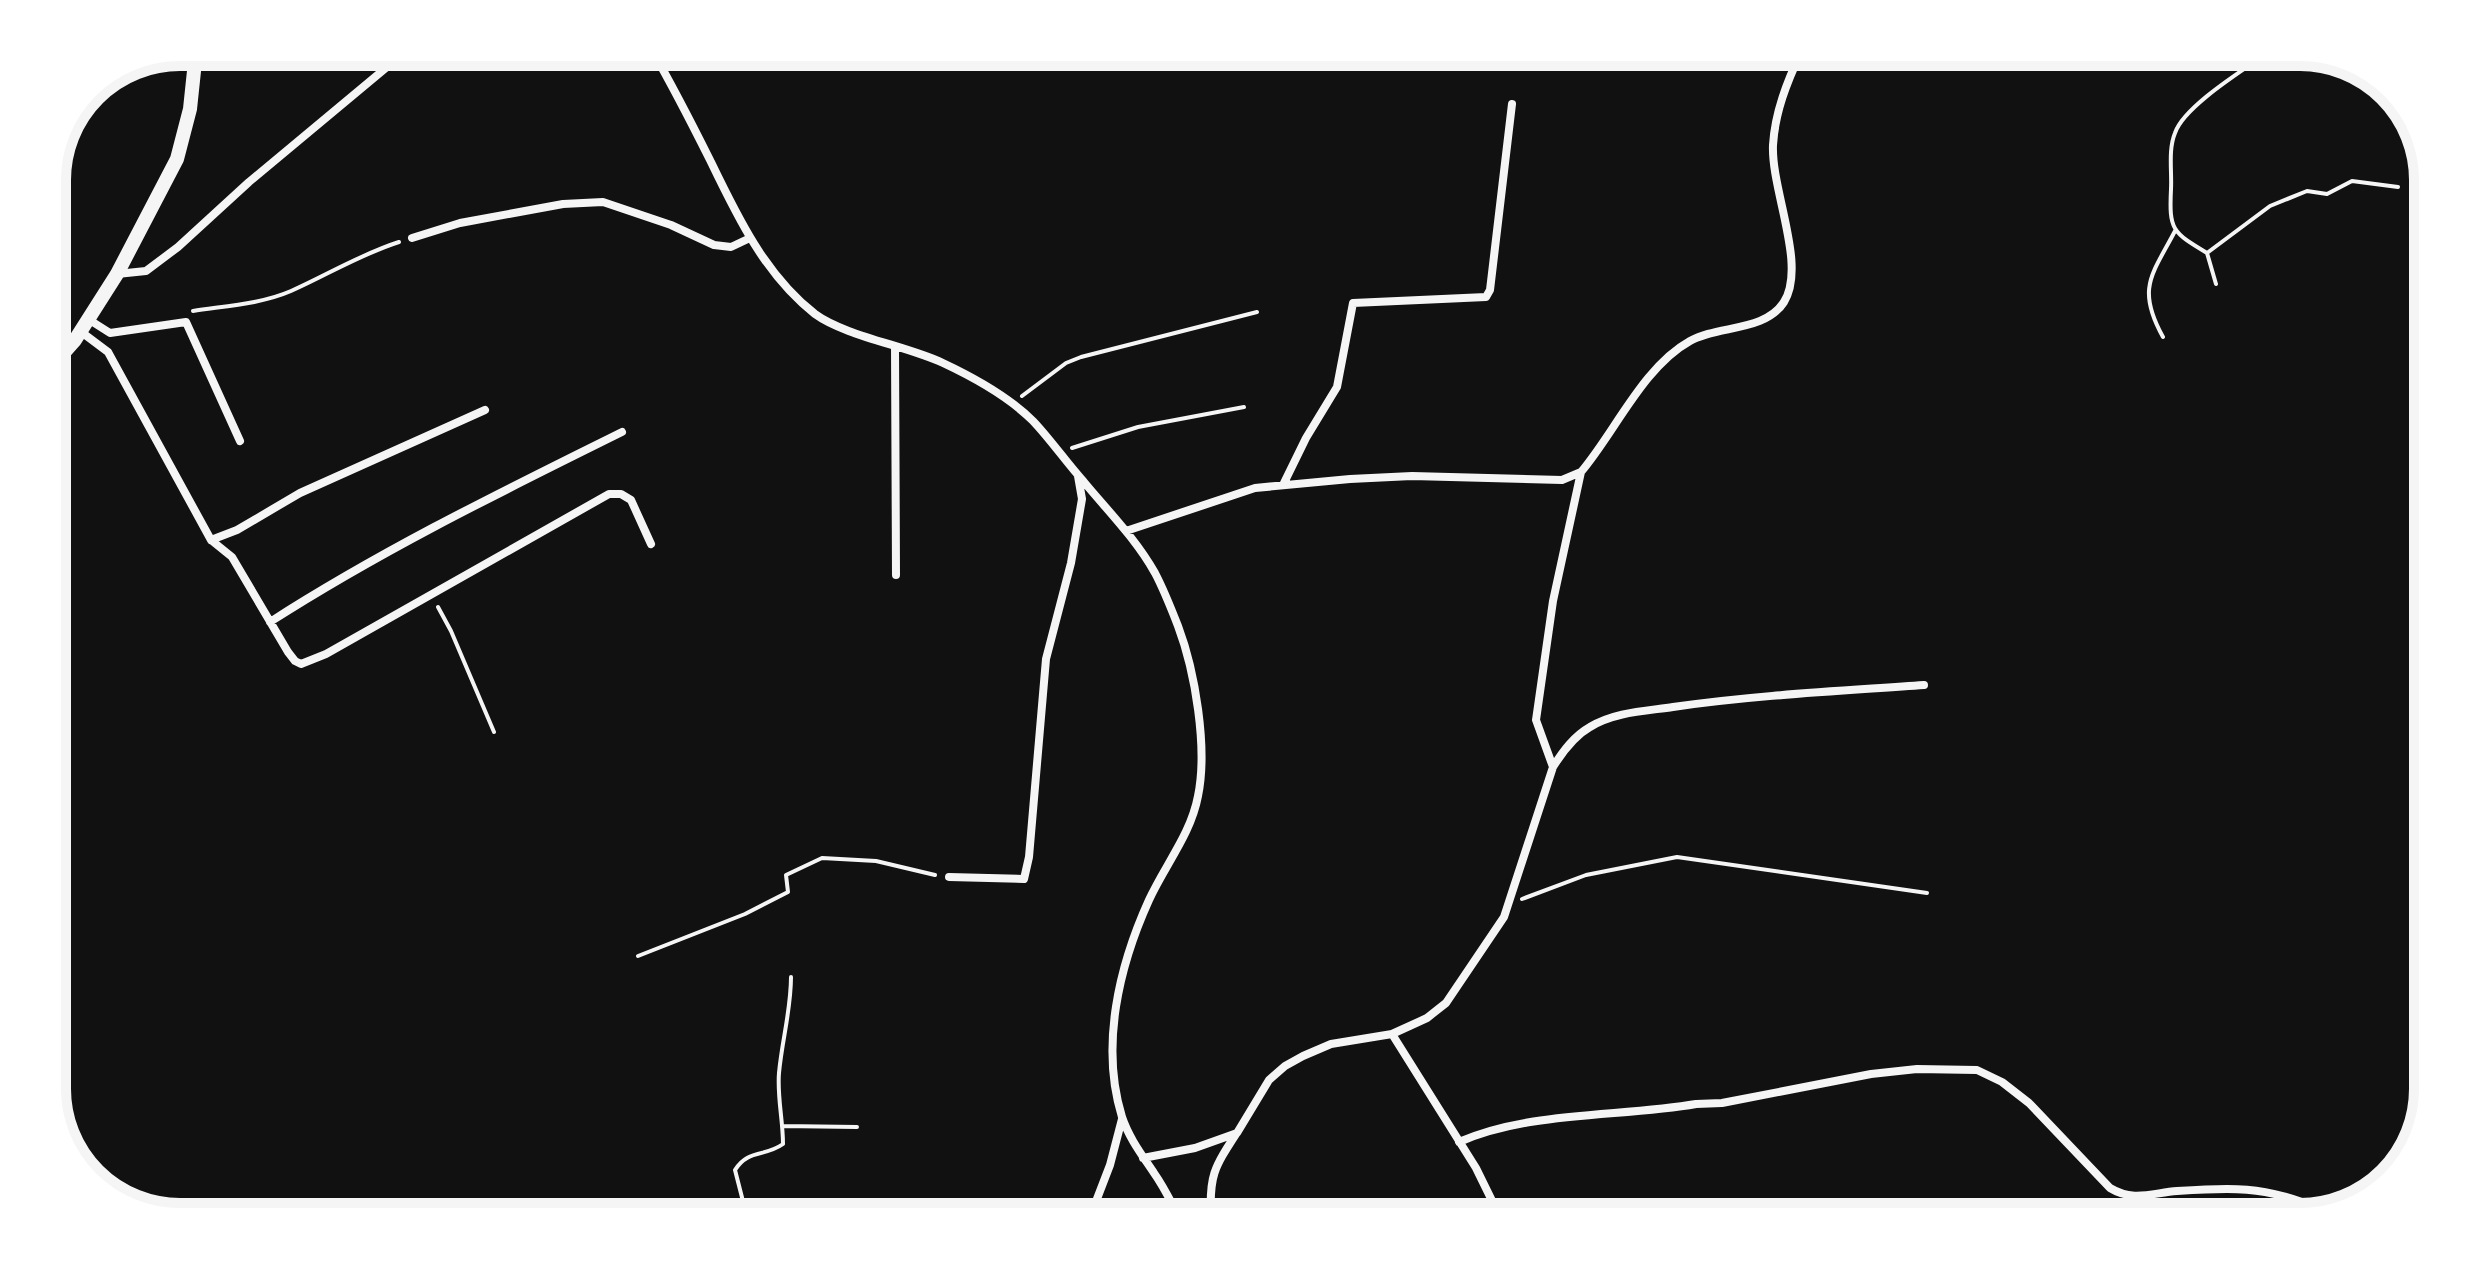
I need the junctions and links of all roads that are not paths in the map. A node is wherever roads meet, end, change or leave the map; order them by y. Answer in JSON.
{"nodes":[{"id":1,"x":195,"y":66,"type":"edge"},
{"id":2,"x":388,"y":66,"type":"edge"},
{"id":3,"x":661,"y":66,"type":"edge"},
{"id":4,"x":1794,"y":66,"type":"edge"},
{"id":5,"x":1512,"y":104,"type":"dead end"},
{"id":6,"x":412,"y":238,"type":"road end"},
{"id":7,"x":750,"y":238,"type":"junction"},
{"id":8,"x":117,"y":274,"type":"junction"},
{"id":9,"x":81,"y":330,"type":"junction"},
{"id":10,"x":66,"y":332,"type":"edge"},
{"id":11,"x":895,"y":346,"type":"junction"},
{"id":12,"x":66,"y":349,"type":"edge"},
{"id":13,"x":485,"y":410,"type":"dead end"},
{"id":14,"x":622,"y":432,"type":"dead end"},
{"id":15,"x":240,"y":441,"type":"dead end"},
{"id":16,"x":1581,"y":472,"type":"junction"},
{"id":17,"x":1078,"y":476,"type":"junction"},
{"id":18,"x":1283,"y":485,"type":"junction"},
{"id":19,"x":1126,"y":531,"type":"junction"},
{"id":20,"x":211,"y":540,"type":"junction"},
{"id":21,"x":651,"y":544,"type":"dead end"},
{"id":22,"x":896,"y":575,"type":"dead end"},
{"id":23,"x":270,"y":622,"type":"junction"},
{"id":24,"x":1924,"y":685,"type":"dead end"},
{"id":25,"x":1553,"y":767,"type":"junction"},
{"id":26,"x":949,"y":877,"type":"road end"},
{"id":27,"x":1392,"y":1034,"type":"junction"},
{"id":28,"x":1122,"y":1117,"type":"junction"},
{"id":29,"x":1237,"y":1133,"type":"junction"},
{"id":30,"x":1459,"y":1142,"type":"junction"},
{"id":31,"x":1143,"y":1158,"type":"junction"},
{"id":32,"x":2302,"y":1202,"type":"dead end"},
{"id":33,"x":1095,"y":1203,"type":"edge"},
{"id":34,"x":1171,"y":1203,"type":"edge"},
{"id":35,"x":1211,"y":1203,"type":"edge"},
{"id":36,"x":1493,"y":1203,"type":"edge"}],
"edges":[{"from":1,"to":8,"type":"street"},
{"from":2,"to":8,"type":"street"},
{"from":3,"to":7,"type":"street"},
{"from":4,"to":16,"type":"street"},
{"from":5,"to":18,"type":"street"},
{"from":6,"to":7,"type":"street"},
{"from":7,"to":11,"type":"street"},
{"from":8,"to":9,"type":"street"},
{"from":9,"to":10,"type":"street"},
{"from":9,"to":12,"type":"street"},
{"from":9,"to":15,"type":"street"},
{"from":9,"to":20,"type":"street"},
{"from":11,"to":17,"type":"street"},
{"from":11,"to":22,"type":"street"},
{"from":13,"to":20,"type":"street"},
{"from":14,"to":23,"type":"street"},
{"from":16,"to":18,"type":"street"},
{"from":16,"to":25,"type":"street"},
{"from":17,"to":19,"type":"street"},
{"from":17,"to":26,"type":"street"},
{"from":18,"to":19,"type":"street"},
{"from":19,"to":28,"type":"street"},
{"from":20,"to":23,"type":"street"},
{"from":21,"to":23,"type":"street"},
{"from":24,"to":25,"type":"street"},
{"from":25,"to":27,"type":"street"},
{"from":27,"to":29,"type":"street"},
{"from":27,"to":30,"type":"street"},
{"from":28,"to":31,"type":"street"},
{"from":28,"to":33,"type":"street"},
{"from":29,"to":31,"type":"street"},
{"from":29,"to":35,"type":"street"},
{"from":30,"to":32,"type":"street"},
{"from":30,"to":36,"type":"street"},
{"from":31,"to":34,"type":"street"}]}
